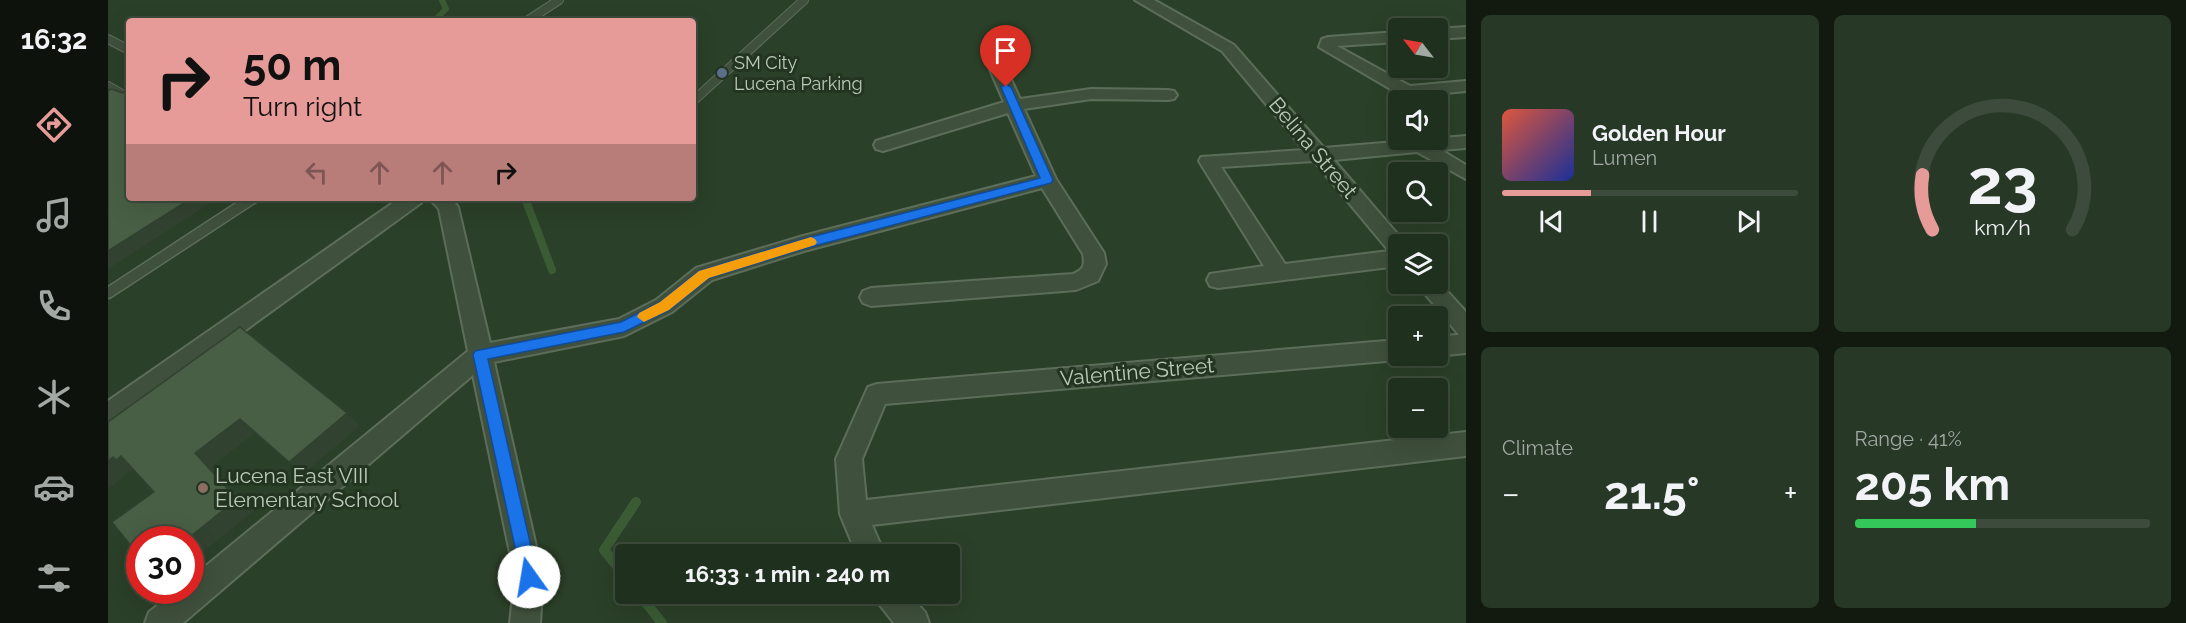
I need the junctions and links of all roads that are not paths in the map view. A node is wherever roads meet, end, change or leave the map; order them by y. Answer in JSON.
{"nodes":[{"id":1,"x":559,"y":0,"type":"edge"},
{"id":2,"x":804,"y":0,"type":"edge"},
{"id":3,"x":1143,"y":0,"type":"edge"},
{"id":4,"x":532,"y":18,"type":"edge"},
{"id":5,"x":1466,"y":32,"type":"edge"},
{"id":6,"x":1448,"y":33,"type":"edge"},
{"id":7,"x":1388,"y":38,"type":"edge"},
{"id":8,"x":108,"y":39,"type":"edge"},
{"id":9,"x":126,"y":48,"type":"edge"},
{"id":10,"x":990,"y":51,"type":"dead end"},
{"id":11,"x":108,"y":86,"type":"edge"},
{"id":12,"x":1466,"y":86,"type":"edge"},
{"id":13,"x":1397,"y":90,"type":"edge"},
{"id":14,"x":1442,"y":90,"type":"edge"},
{"id":15,"x":1168,"y":95,"type":"dead end"},
{"id":16,"x":126,"y":96,"type":"edge"},
{"id":17,"x":696,"y":98,"type":"edge"},
{"id":18,"x":1014,"y":105,"type":"junction"},
{"id":19,"x":1448,"y":142,"type":"edge"},
{"id":20,"x":1466,"y":142,"type":"edge"},
{"id":21,"x":883,"y":145,"type":"dead end"},
{"id":22,"x":1388,"y":146,"type":"edge"},
{"id":23,"x":1428,"y":150,"type":"edge"},
{"id":24,"x":1319,"y":155,"type":"junction"},
{"id":25,"x":1466,"y":173,"type":"edge"},
{"id":26,"x":1047,"y":180,"type":"junction"},
{"id":27,"x":248,"y":201,"type":"edge"},
{"id":28,"x":410,"y":201,"type":"edge"},
{"id":29,"x":442,"y":201,"type":"edge"},
{"id":30,"x":1388,"y":236,"type":"edge"},
{"id":31,"x":1388,"y":259,"type":"edge"},
{"id":32,"x":1280,"y":273,"type":"junction"},
{"id":33,"x":1218,"y":280,"type":"dead end"},
{"id":34,"x":108,"y":293,"type":"edge"},
{"id":35,"x":1437,"y":294,"type":"edge"},
{"id":36,"x":871,"y":297,"type":"dead end"},
{"id":37,"x":1466,"y":328,"type":"edge"},
{"id":38,"x":1466,"y":344,"type":"edge"},
{"id":39,"x":1448,"y":345,"type":"edge"},
{"id":40,"x":1388,"y":351,"type":"edge"},
{"id":41,"x":480,"y":355,"type":"junction"},
{"id":42,"x":108,"y":415,"type":"edge"},
{"id":43,"x":1466,"y":444,"type":"edge"},
{"id":44,"x":854,"y":514,"type":"junction"},
{"id":45,"x":866,"y":544,"type":"edge"},
{"id":46,"x":898,"y":604,"type":"edge"},
{"id":47,"x":160,"y":623,"type":"edge"},
{"id":48,"x":525,"y":623,"type":"edge"},
{"id":49,"x":914,"y":623,"type":"edge"}],
"edges":[{"from":1,"to":4,"type":"lane"},
{"from":2,"to":17,"type":"lane"},
{"from":3,"to":24,"type":"street","name":"Belina Street"},
{"from":5,"to":6,"type":"street"},
{"from":7,"to":13,"type":"street"},
{"from":8,"to":9,"type":"lane"},
{"from":10,"to":18,"type":"street"},
{"from":11,"to":16,"type":"lane"},
{"from":12,"to":14,"type":"street"},
{"from":15,"to":18,"type":"street"},
{"from":18,"to":21,"type":"street"},
{"from":18,"to":26,"type":"street"},
{"from":19,"to":20,"type":"street"},
{"from":22,"to":24,"type":"street"},
{"from":23,"to":25,"type":"street"},
{"from":24,"to":30,"type":"street","name":"Belina Street"},
{"from":24,"to":32,"type":"street"},
{"from":26,"to":36,"type":"street"},
{"from":26,"to":41,"type":"street"},
{"from":27,"to":34,"type":"lane"},
{"from":28,"to":42,"type":"street"},
{"from":29,"to":41,"type":"street"},
{"from":31,"to":32,"type":"street"},
{"from":32,"to":33,"type":"street"},
{"from":35,"to":37,"type":"street"},
{"from":38,"to":39,"type":"street"},
{"from":40,"to":44,"type":"street","name":"Valentine Street"},
{"from":41,"to":47,"type":"street"},
{"from":41,"to":48,"type":"street"},
{"from":43,"to":44,"type":"street"},
{"from":44,"to":45,"type":"street"},
{"from":46,"to":49,"type":"street"}]}
